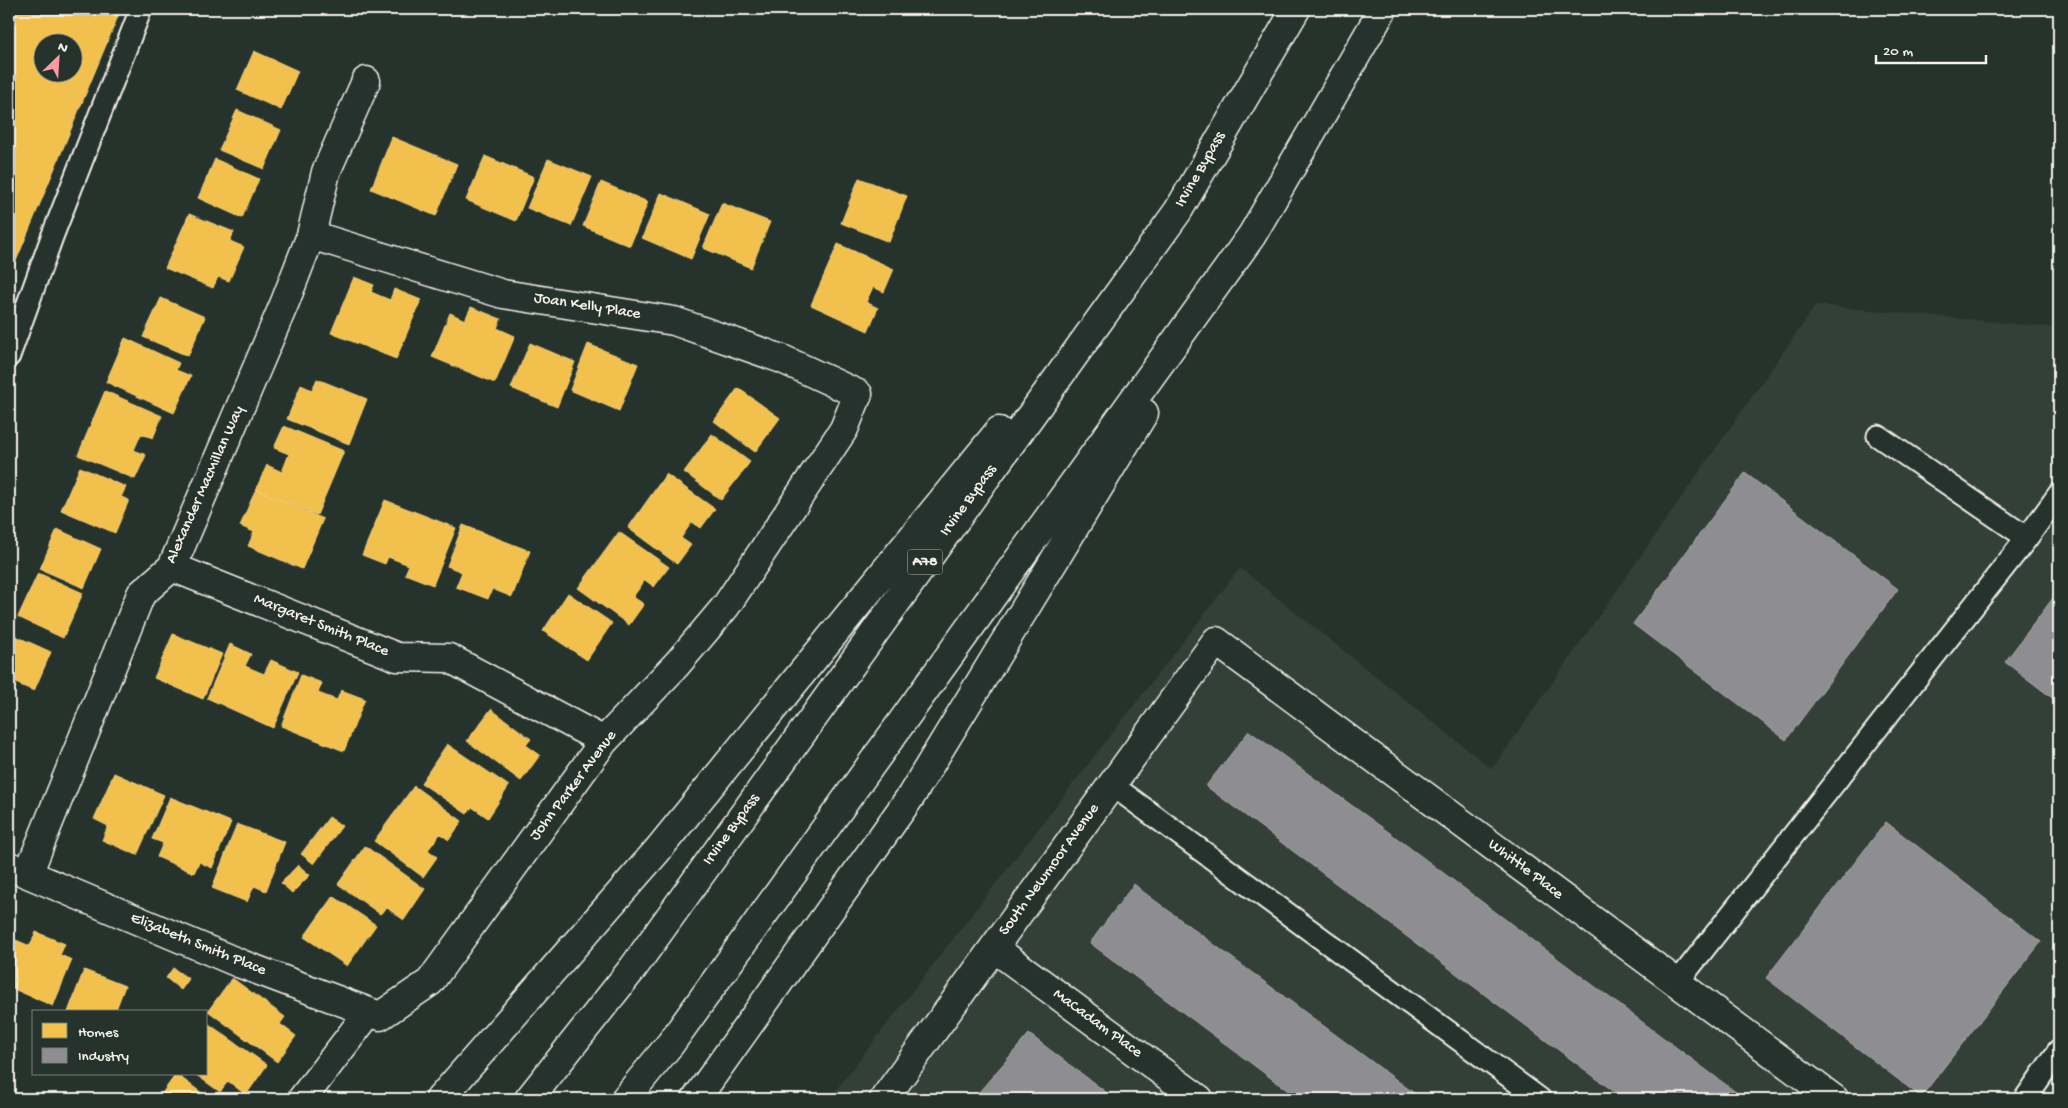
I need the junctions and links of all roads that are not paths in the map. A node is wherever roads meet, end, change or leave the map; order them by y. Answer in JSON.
{"nodes":[{"id":1,"x":141,"y":9,"type":"edge"},
{"id":2,"x":1296,"y":9,"type":"edge"},
{"id":3,"x":1383,"y":9,"type":"edge"},
{"id":4,"x":366,"y":82,"type":"dead end"},
{"id":5,"x":1178,"y":211,"type":"junction"},
{"id":6,"x":311,"y":235,"type":"junction"},
{"id":7,"x":1252,"y":235,"type":"junction"},
{"id":8,"x":9,"y":356,"type":"edge"},
{"id":9,"x":858,"y":394,"type":"joint"},
{"id":10,"x":1878,"y":436,"type":"dead end"},
{"id":11,"x":2059,"y":494,"type":"edge"},
{"id":12,"x":2026,"y":538,"type":"junction"},
{"id":13,"x":172,"y":567,"type":"junction"},
{"id":14,"x":1216,"y":641,"type":"joint"},
{"id":15,"x":604,"y":741,"type":"junction"},
{"id":16,"x":1112,"y":785,"type":"junction"},
{"id":17,"x":18,"y":870,"type":"edge"},
{"id":18,"x":994,"y":948,"type":"junction"},
{"id":19,"x":1678,"y":983,"type":"junction"},
{"id":20,"x":369,"y":1012,"type":"junction"},
{"id":21,"x":2059,"y":1050,"type":"edge"},
{"id":22,"x":302,"y":1099,"type":"edge"},
{"id":23,"x":440,"y":1099,"type":"edge"},
{"id":24,"x":529,"y":1099,"type":"edge"},
{"id":25,"x":625,"y":1099,"type":"edge"},
{"id":26,"x":696,"y":1099,"type":"edge"},
{"id":27,"x":884,"y":1099,"type":"edge"},
{"id":28,"x":1199,"y":1099,"type":"edge"},
{"id":29,"x":1540,"y":1099,"type":"edge"},
{"id":30,"x":1834,"y":1099,"type":"edge"},
{"id":31,"x":2025,"y":1099,"type":"edge"}],
"edges":[{"from":1,"to":8,"type":"lane"},
{"from":2,"to":5,"type":"main road","name":"Irvine Bypass","number":"A78"},
{"from":3,"to":7,"type":"main road"},
{"from":4,"to":6,"type":"main road","name":"Alexander MacMillan Way"},
{"from":5,"to":23,"type":"main road","number":"A78"},
{"from":5,"to":24,"type":"main road","name":"Irvine Bypass","number":"A78"},
{"from":6,"to":9,"type":"main road","name":"Joan Kelly Place"},
{"from":6,"to":13,"type":"main road","name":"Alexander MacMillan Way"},
{"from":7,"to":25,"type":"main road"},
{"from":7,"to":26,"type":"main road"},
{"from":9,"to":15,"type":"main road","name":"John Parker Avenue"},
{"from":10,"to":12,"type":"lane"},
{"from":11,"to":12,"type":"lane"},
{"from":12,"to":19,"type":"lane"},
{"from":13,"to":15,"type":"main road","name":"Margaret Smith Place"},
{"from":13,"to":17,"type":"main road","name":"Alexander MacMillan Way"},
{"from":14,"to":16,"type":"main road","name":"South Newmoor Avenue"},
{"from":14,"to":19,"type":"main road","name":"Whittle Place"},
{"from":15,"to":20,"type":"main road","name":"John Parker Avenue"},
{"from":16,"to":18,"type":"main road","name":"South Newmoor Avenue"},
{"from":16,"to":29,"type":"lane"},
{"from":17,"to":20,"type":"main road","name":"Elizabeth Smith Place"},
{"from":18,"to":27,"type":"main road","name":"South Newmoor Avenue"},
{"from":18,"to":28,"type":"main road","name":"MaCadam Place"},
{"from":19,"to":30,"type":"main road","name":"Whittle Place"},
{"from":20,"to":22,"type":"main road"},
{"from":21,"to":31,"type":"lane"}]}
